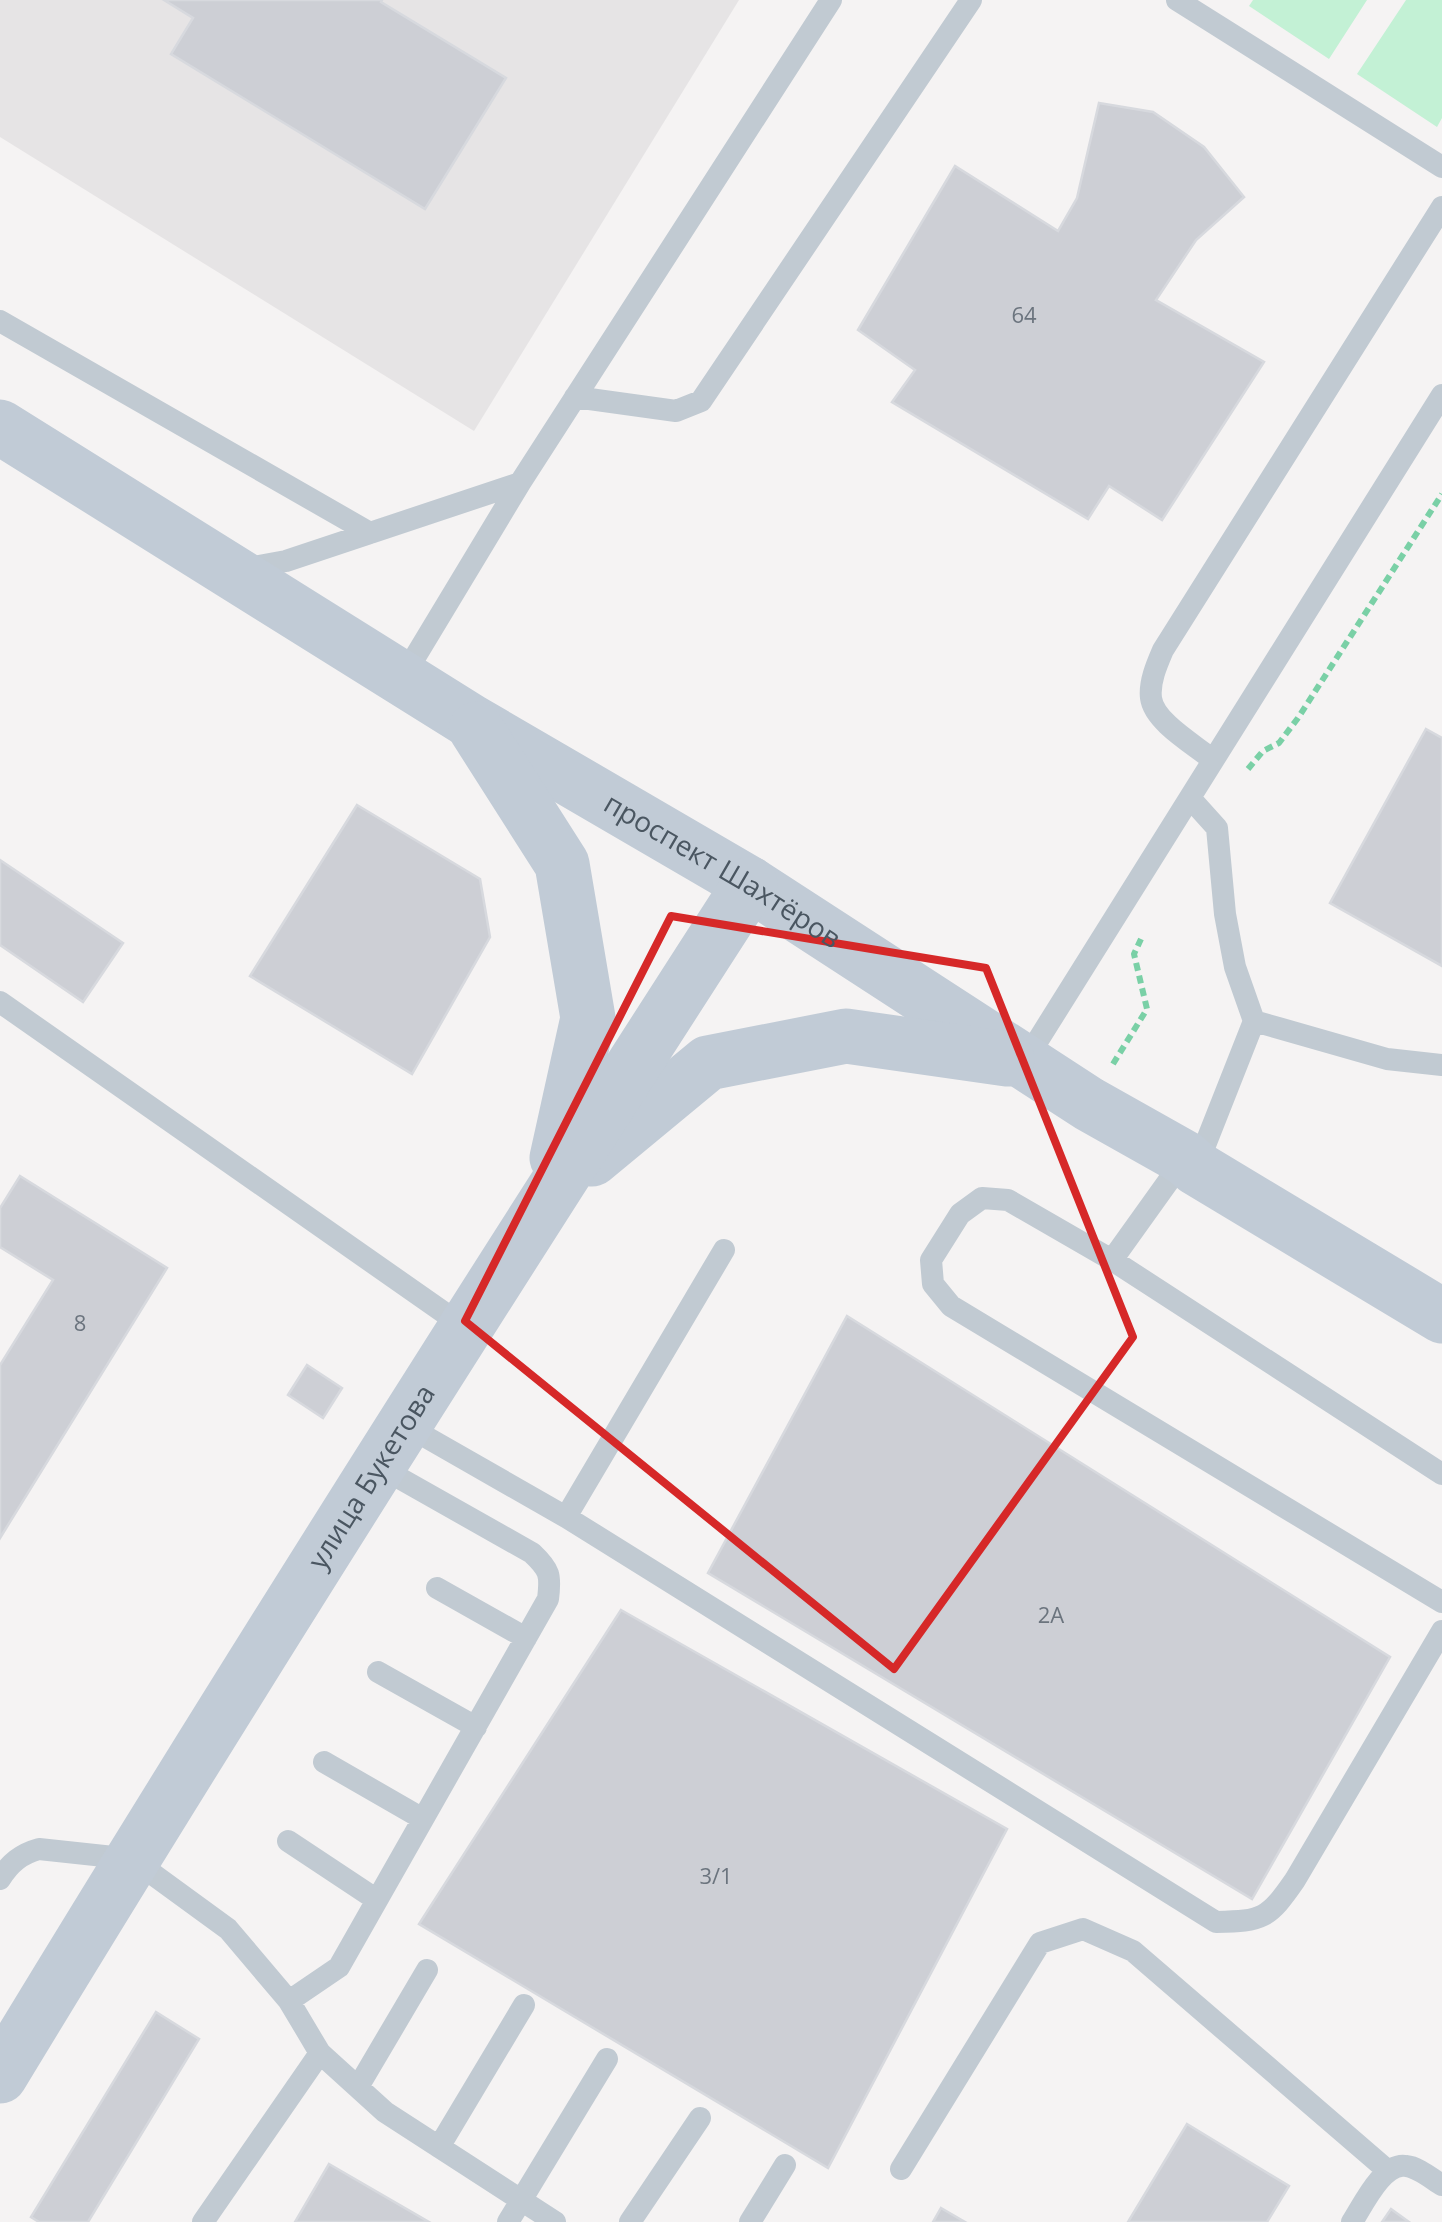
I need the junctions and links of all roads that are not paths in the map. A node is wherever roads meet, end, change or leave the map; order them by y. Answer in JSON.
{"nodes":[{"id":1,"x":831,"y":0,"type":"edge"},
{"id":2,"x":971,"y":0,"type":"edge"},
{"id":3,"x":1177,"y":0,"type":"edge"},
{"id":4,"x":1442,"y":167,"type":"edge"},
{"id":5,"x":1442,"y":207,"type":"edge"},
{"id":6,"x":0,"y":321,"type":"edge"},
{"id":7,"x":1442,"y":394,"type":"edge"},
{"id":8,"x":575,"y":397,"type":"junction"},
{"id":9,"x":2,"y":432,"type":"edge"},
{"id":10,"x":520,"y":483,"type":"junction"},
{"id":11,"x":370,"y":533,"type":"junction"},
{"id":12,"x":206,"y":556,"type":"junction"},
{"id":13,"x":403,"y":677,"type":"junction"},
{"id":14,"x":472,"y":722,"type":"junction"},
{"id":15,"x":1213,"y":760,"type":"junction"},
{"id":16,"x":1190,"y":798,"type":"junction"},
{"id":17,"x":750,"y":884,"type":"junction"},
{"id":18,"x":0,"y":1002,"type":"edge"},
{"id":19,"x":1254,"y":1021,"type":"junction"},
{"id":20,"x":1025,"y":1061,"type":"junction"},
{"id":21,"x":1442,"y":1065,"type":"edge"},
{"id":22,"x":1190,"y":1163,"type":"junction"},
{"id":23,"x":549,"y":1195,"type":"junction"},
{"id":24,"x":724,"y":1250,"type":"dead end"},
{"id":25,"x":1112,"y":1260,"type":"junction"},
{"id":26,"x":1442,"y":1316,"type":"edge"},
{"id":27,"x":466,"y":1328,"type":"junction"},
{"id":28,"x":392,"y":1445,"type":"junction"},
{"id":29,"x":1442,"y":1474,"type":"edge"},
{"id":30,"x":566,"y":1517,"type":"junction"},
{"id":31,"x":437,"y":1588,"type":"dead end"},
{"id":32,"x":1442,"y":1602,"type":"edge"},
{"id":33,"x":1442,"y":1631,"type":"edge"},
{"id":34,"x":526,"y":1638,"type":"junction"},
{"id":35,"x":378,"y":1672,"type":"dead end"},
{"id":36,"x":476,"y":1726,"type":"junction"},
{"id":37,"x":324,"y":1762,"type":"dead end"},
{"id":38,"x":423,"y":1819,"type":"junction"},
{"id":39,"x":288,"y":1841,"type":"dead end"},
{"id":40,"x":132,"y":1859,"type":"junction"},
{"id":41,"x":0,"y":1879,"type":"edge"},
{"id":42,"x":377,"y":1900,"type":"junction"},
{"id":43,"x":427,"y":1970,"type":"dead end"},
{"id":44,"x":289,"y":2001,"type":"junction"},
{"id":45,"x":524,"y":2005,"type":"dead end"},
{"id":46,"x":320,"y":2052,"type":"junction"},
{"id":47,"x":607,"y":2058,"type":"dead end"},
{"id":48,"x":0,"y":2076,"type":"edge"},
{"id":49,"x":358,"y":2087,"type":"junction"},
{"id":50,"x":700,"y":2118,"type":"dead end"},
{"id":51,"x":439,"y":2147,"type":"junction"},
{"id":52,"x":785,"y":2165,"type":"dead end"},
{"id":53,"x":901,"y":2168,"type":"dead end"},
{"id":54,"x":1387,"y":2170,"type":"junction"},
{"id":55,"x":1442,"y":2186,"type":"edge"},
{"id":56,"x":520,"y":2199,"type":"junction"},
{"id":57,"x":203,"y":2222,"type":"edge"},
{"id":58,"x":508,"y":2222,"type":"edge"},
{"id":59,"x":555,"y":2222,"type":"edge"},
{"id":60,"x":630,"y":2222,"type":"edge"},
{"id":61,"x":750,"y":2222,"type":"edge"},
{"id":62,"x":1352,"y":2222,"type":"edge"}],
"edges":[{"from":1,"to":8,"type":"lane"},
{"from":2,"to":8,"type":"lane"},
{"from":3,"to":4,"type":"lane"},
{"from":5,"to":15,"type":"lane"},
{"from":6,"to":11,"type":"lane"},
{"from":7,"to":15,"type":"lane"},
{"from":8,"to":10,"type":"lane"},
{"from":9,"to":12,"type":"street","name":"проспект Шахтёров"},
{"from":10,"to":11,"type":"lane"},
{"from":10,"to":13,"type":"lane"},
{"from":11,"to":12,"type":"lane"},
{"from":12,"to":13,"type":"street","name":"проспект Шахтёров"},
{"from":13,"to":14,"type":"street","name":"проспект Шахтёров"},
{"from":14,"to":17,"type":"street","name":"проспект Шахтёров"},
{"from":14,"to":23,"type":"street"},
{"from":15,"to":16,"type":"lane"},
{"from":16,"to":19,"type":"lane"},
{"from":16,"to":20,"type":"lane"},
{"from":17,"to":20,"type":"street","name":"проспект Шахтёров"},
{"from":17,"to":23,"type":"street","name":"улица Букетова"},
{"from":18,"to":27,"type":"lane"},
{"from":19,"to":21,"type":"lane"},
{"from":19,"to":22,"type":"lane"},
{"from":20,"to":22,"type":"street","name":"проспект Шахтёров"},
{"from":20,"to":23,"type":"street"},
{"from":22,"to":25,"type":"lane"},
{"from":22,"to":26,"type":"street","name":"проспект Шахтёров"},
{"from":23,"to":27,"type":"street","name":"улица Букетова"},
{"from":24,"to":30,"type":"lane"},
{"from":25,"to":29,"type":"lane"},
{"from":25,"to":32,"type":"lane"},
{"from":27,"to":28,"type":"street","name":"улица Букетова"},
{"from":28,"to":30,"type":"lane"},
{"from":28,"to":34,"type":"lane"},
{"from":28,"to":40,"type":"street","name":"улица Букетова"},
{"from":30,"to":33,"type":"lane"},
{"from":31,"to":34,"type":"lane"},
{"from":34,"to":36,"type":"lane"},
{"from":35,"to":36,"type":"lane"},
{"from":36,"to":38,"type":"lane"},
{"from":37,"to":38,"type":"lane"},
{"from":38,"to":42,"type":"lane"},
{"from":39,"to":42,"type":"lane"},
{"from":40,"to":41,"type":"lane"},
{"from":40,"to":44,"type":"lane"},
{"from":40,"to":48,"type":"street","name":"улица Букетова"},
{"from":42,"to":44,"type":"lane"},
{"from":43,"to":49,"type":"lane"},
{"from":44,"to":46,"type":"lane"},
{"from":45,"to":51,"type":"lane"},
{"from":46,"to":49,"type":"lane"},
{"from":46,"to":57,"type":"lane"},
{"from":47,"to":56,"type":"lane"},
{"from":49,"to":51,"type":"lane"},
{"from":50,"to":60,"type":"lane"},
{"from":51,"to":56,"type":"lane"},
{"from":52,"to":61,"type":"lane"},
{"from":53,"to":54,"type":"lane"},
{"from":54,"to":55,"type":"lane"},
{"from":54,"to":62,"type":"lane"},
{"from":56,"to":58,"type":"lane"},
{"from":56,"to":59,"type":"lane"}]}
